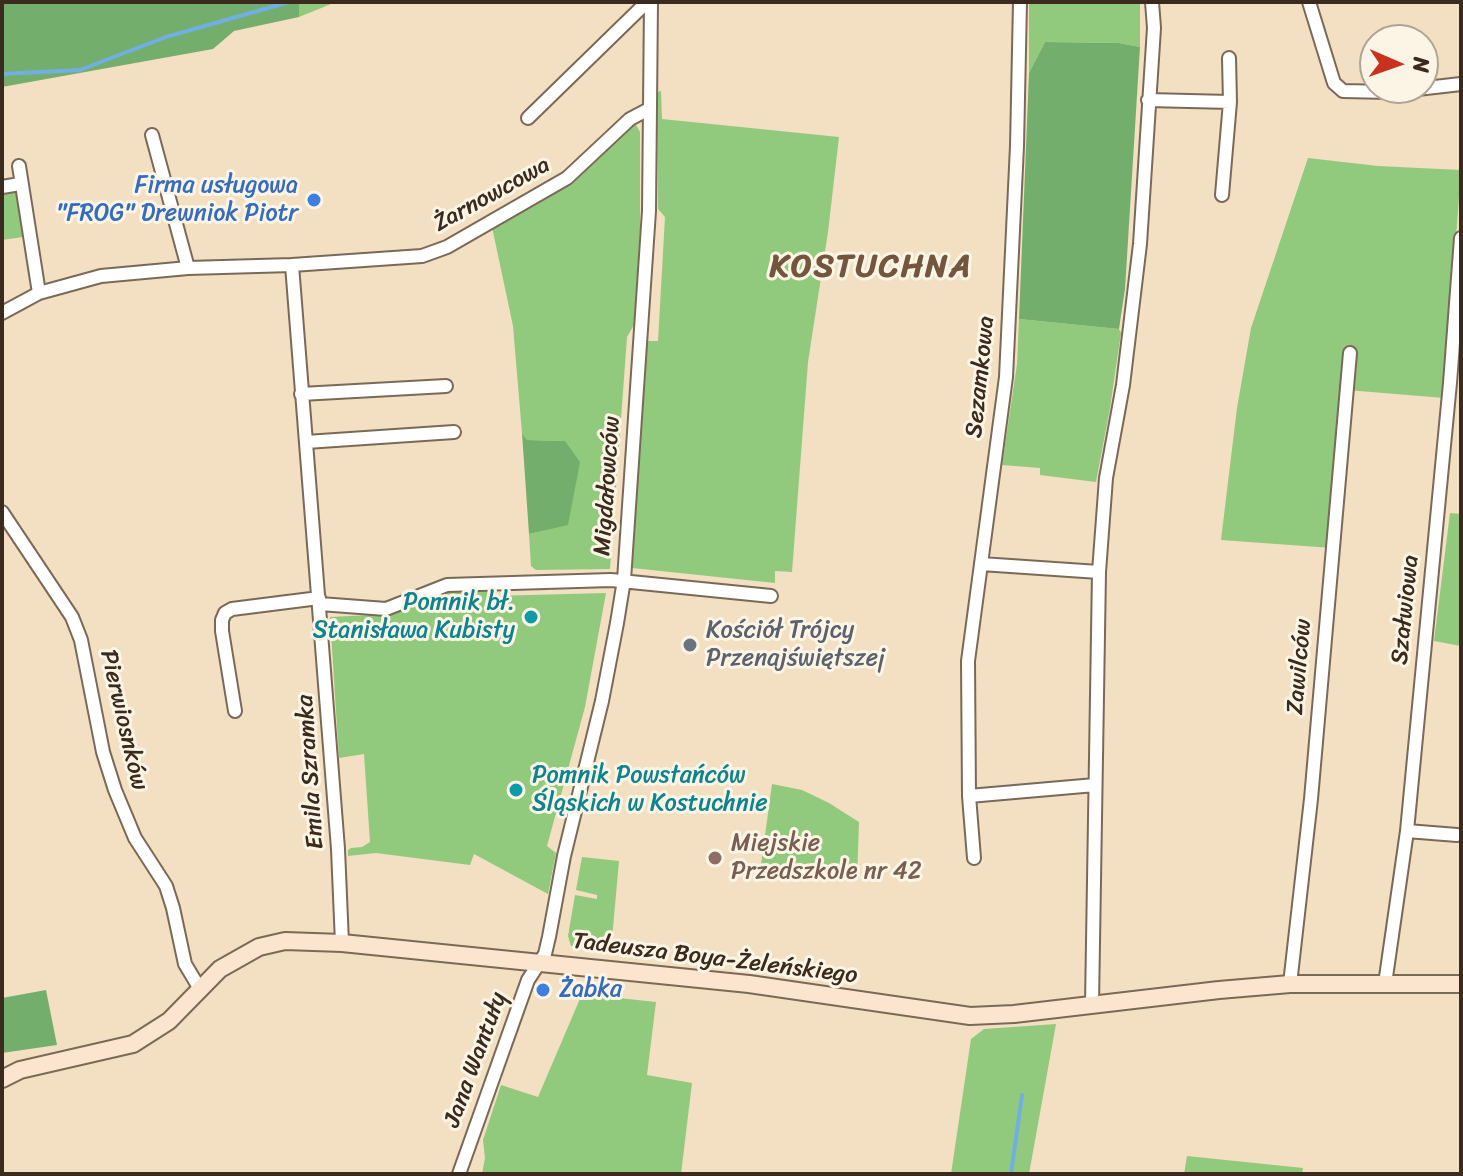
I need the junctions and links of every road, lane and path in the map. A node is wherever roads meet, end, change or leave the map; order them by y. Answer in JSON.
{"nodes":[{"id":1,"x":649,"y":2,"type":"edge"},
{"id":2,"x":1020,"y":2,"type":"edge"},
{"id":3,"x":1152,"y":2,"type":"edge"},
{"id":4,"x":1309,"y":2,"type":"edge"},
{"id":5,"x":1229,"y":58,"type":"dead end"},
{"id":6,"x":1461,"y":84,"type":"edge"},
{"id":7,"x":1148,"y":100,"type":"junction"},
{"id":8,"x":1230,"y":102,"type":"junction"},
{"id":9,"x":649,"y":109,"type":"junction"},
{"id":10,"x":528,"y":118,"type":"dead end"},
{"id":11,"x":152,"y":135,"type":"dead end"},
{"id":12,"x":19,"y":166,"type":"dead end"},
{"id":13,"x":20,"y":184,"type":"junction"},
{"id":14,"x":2,"y":187,"type":"edge"},
{"id":15,"x":1222,"y":195,"type":"dead end"},
{"id":16,"x":1461,"y":238,"type":"edge"},
{"id":17,"x":292,"y":265,"type":"junction"},
{"id":18,"x":188,"y":268,"type":"junction"},
{"id":19,"x":39,"y":293,"type":"junction"},
{"id":20,"x":2,"y":313,"type":"edge"},
{"id":21,"x":1350,"y":353,"type":"dead end"},
{"id":22,"x":446,"y":386,"type":"dead end"},
{"id":23,"x":301,"y":394,"type":"junction"},
{"id":24,"x":454,"y":432,"type":"dead end"},
{"id":25,"x":306,"y":442,"type":"junction"},
{"id":26,"x":2,"y":512,"type":"edge"},
{"id":27,"x":981,"y":564,"type":"junction"},
{"id":28,"x":1099,"y":572,"type":"junction"},
{"id":29,"x":624,"y":580,"type":"junction"},
{"id":30,"x":771,"y":596,"type":"dead end"},
{"id":31,"x":320,"y":601,"type":"junction"},
{"id":32,"x":235,"y":711,"type":"dead end"},
{"id":33,"x":1095,"y":785,"type":"junction"},
{"id":34,"x":969,"y":796,"type":"junction"},
{"id":35,"x":1407,"y":831,"type":"junction"},
{"id":36,"x":1457,"y":835,"type":"dead end"},
{"id":37,"x":974,"y":858,"type":"dead end"},
{"id":38,"x":342,"y":943,"type":"junction"},
{"id":39,"x":539,"y":963,"type":"junction"},
{"id":40,"x":1290,"y":984,"type":"junction"},
{"id":41,"x":1385,"y":984,"type":"junction"},
{"id":42,"x":1461,"y":984,"type":"edge"},
{"id":43,"x":200,"y":989,"type":"junction"},
{"id":44,"x":1092,"y":1004,"type":"junction"},
{"id":45,"x":2,"y":1079,"type":"edge"},
{"id":46,"x":459,"y":1174,"type":"edge"}],
"edges":[{"from":1,"to":9,"type":"street","name":"Migdałowców"},
{"from":1,"to":10,"type":"street","name":"Migdałowców"},
{"from":2,"to":27,"type":"street","name":"Sezamkowa"},
{"from":3,"to":7,"type":"street"},
{"from":4,"to":6,"type":"street"},
{"from":5,"to":8,"type":"street"},
{"from":7,"to":8,"type":"street"},
{"from":7,"to":28,"type":"street"},
{"from":8,"to":15,"type":"street"},
{"from":9,"to":17,"type":"street","name":"Żarnowcowa"},
{"from":9,"to":29,"type":"street","name":"Migdałowców"},
{"from":11,"to":18,"type":"street"},
{"from":12,"to":13,"type":"street"},
{"from":13,"to":14,"type":"street"},
{"from":13,"to":19,"type":"street"},
{"from":16,"to":35,"type":"street","name":"Szałwiowa"},
{"from":17,"to":18,"type":"street","name":"Żarnowcowa"},
{"from":17,"to":23,"type":"street","name":"Emila Szramka"},
{"from":18,"to":19,"type":"street","name":"Żarnowcowa"},
{"from":19,"to":20,"type":"street","name":"Żarnowcowa"},
{"from":21,"to":40,"type":"street","name":"Zawilców"},
{"from":22,"to":23,"type":"street"},
{"from":23,"to":25,"type":"street","name":"Emila Szramka"},
{"from":24,"to":25,"type":"street"},
{"from":25,"to":31,"type":"street","name":"Emila Szramka"},
{"from":26,"to":43,"type":"street","name":"Pierwiosnków"},
{"from":27,"to":28,"type":"street"},
{"from":27,"to":34,"type":"street","name":"Sezamkowa"},
{"from":28,"to":33,"type":"street"},
{"from":29,"to":30,"type":"street"},
{"from":29,"to":31,"type":"street"},
{"from":29,"to":39,"type":"street","name":"Migdałowców"},
{"from":31,"to":32,"type":"street"},
{"from":31,"to":38,"type":"street","name":"Emila Szramka"},
{"from":33,"to":34,"type":"street"},
{"from":33,"to":44,"type":"street"},
{"from":34,"to":37,"type":"street","name":"Sezamkowa"},
{"from":35,"to":36,"type":"street"},
{"from":35,"to":41,"type":"street","name":"Szałwiowa"},
{"from":38,"to":39,"type":"street","name":"Tadeusza Boya-Żeleńskiego"},
{"from":38,"to":43,"type":"street","name":"Tadeusza Boya-Żeleńskiego"},
{"from":39,"to":44,"type":"street","name":"Tadeusza Boya-Żeleńskiego"},
{"from":39,"to":46,"type":"street","name":"Jana Wantuły"},
{"from":40,"to":41,"type":"street","name":"Tadeusza Boya-Żeleńskiego"},
{"from":40,"to":44,"type":"street","name":"Tadeusza Boya-Żeleńskiego"},
{"from":41,"to":42,"type":"street","name":"Tadeusza Boya-Żeleńskiego"},
{"from":43,"to":45,"type":"street","name":"Tadeusza Boya-Żeleńskiego"}]}
